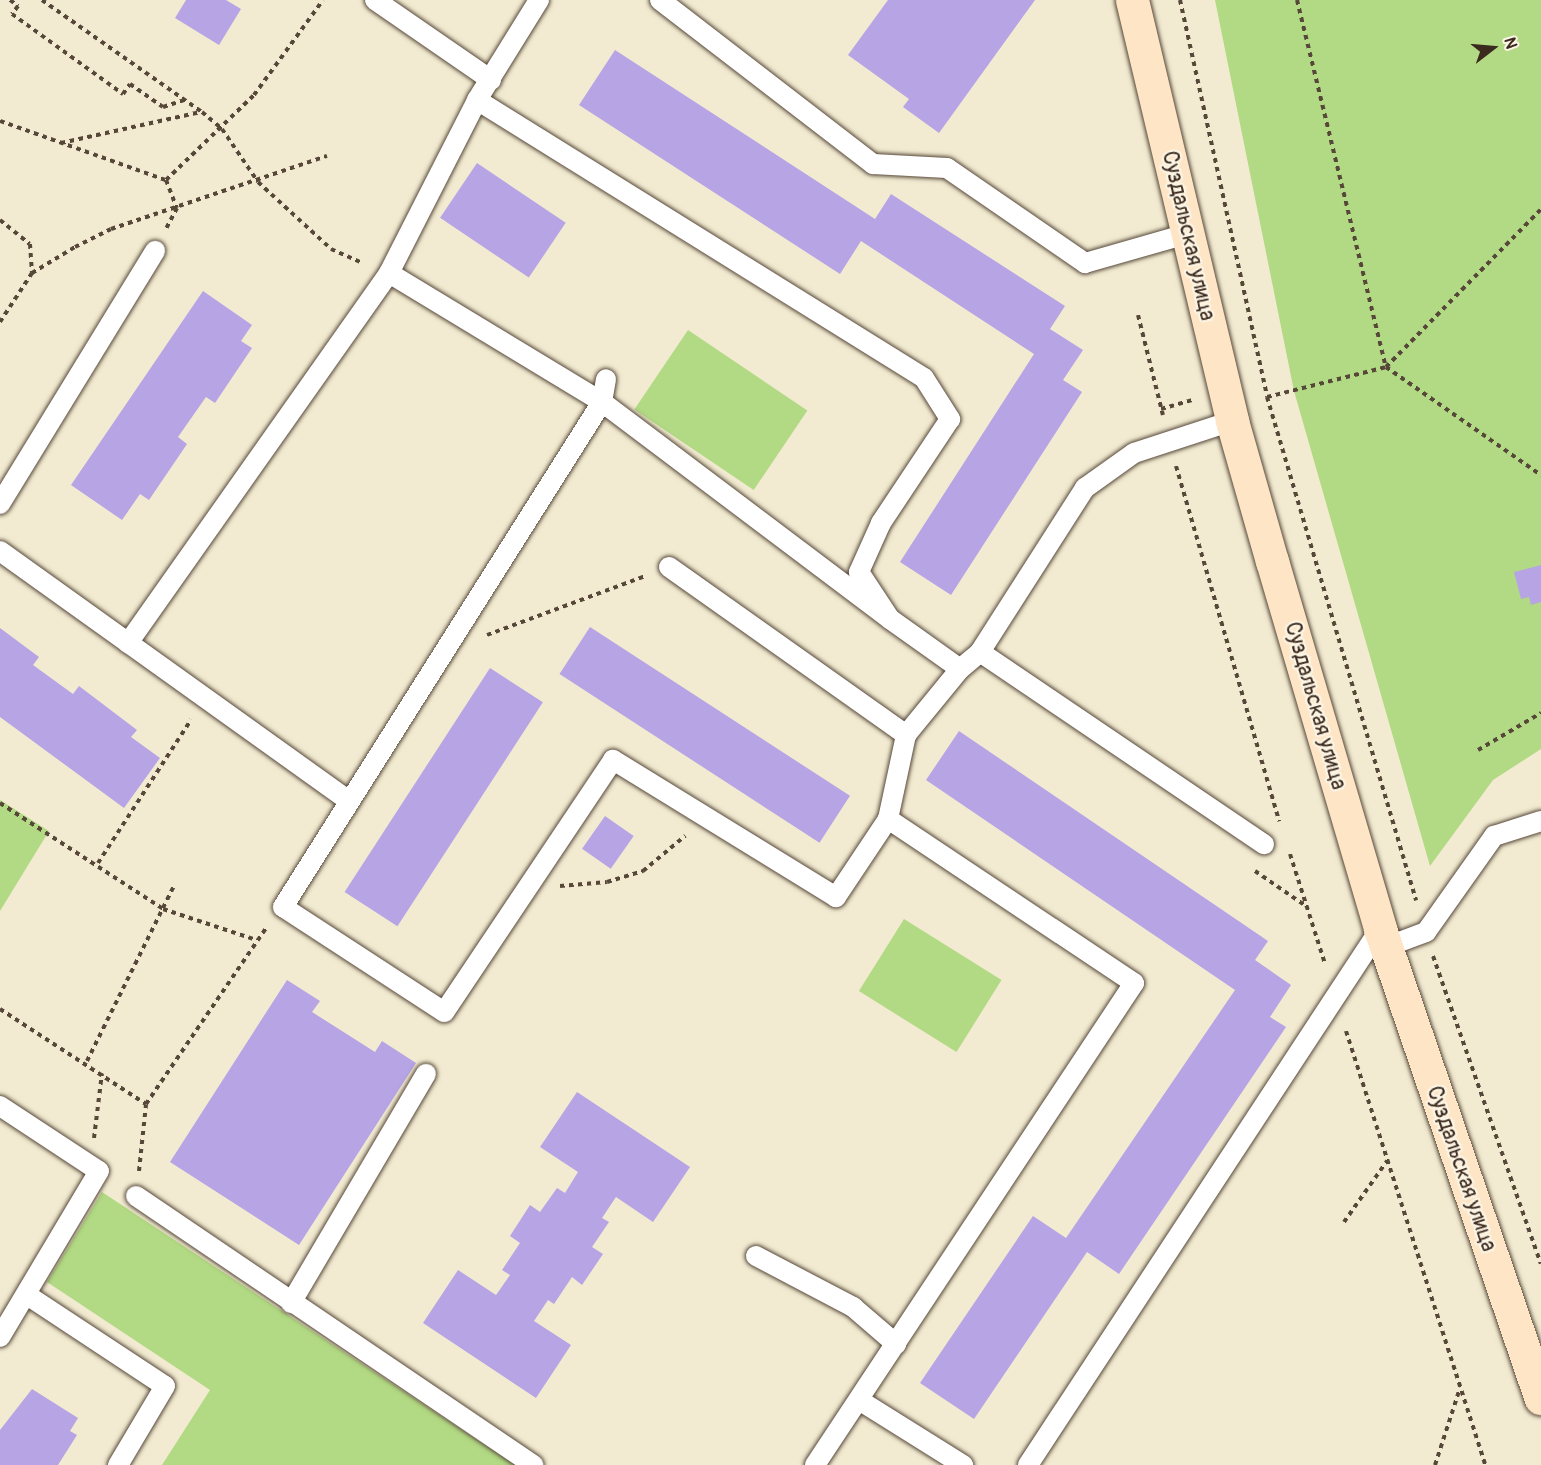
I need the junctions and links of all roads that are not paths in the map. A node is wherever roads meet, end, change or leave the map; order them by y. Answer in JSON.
{"nodes":[{"id":1,"x":375,"y":0,"type":"edge"},
{"id":2,"x":539,"y":0,"type":"edge"},
{"id":3,"x":660,"y":0,"type":"edge"},
{"id":4,"x":1132,"y":0,"type":"edge"},
{"id":5,"x":491,"y":80,"type":"junction"},
{"id":6,"x":477,"y":100,"type":"junction"},
{"id":7,"x":1187,"y":234,"type":"junction"},
{"id":8,"x":155,"y":251,"type":"dead end"},
{"id":9,"x":389,"y":273,"type":"junction"},
{"id":10,"x":606,"y":379,"type":"dead end"},
{"id":11,"x":602,"y":402,"type":"junction"},
{"id":12,"x":1232,"y":421,"type":"junction"},
{"id":13,"x":0,"y":504,"type":"edge"},
{"id":14,"x":0,"y":551,"type":"edge"},
{"id":15,"x":669,"y":567,"type":"road end"},
{"id":16,"x":890,"y":619,"type":"junction"},
{"id":17,"x":128,"y":643,"type":"junction"},
{"id":18,"x":980,"y":652,"type":"junction"},
{"id":19,"x":960,"y":669,"type":"junction"},
{"id":20,"x":906,"y":735,"type":"junction"},
{"id":21,"x":350,"y":801,"type":"junction"},
{"id":22,"x":888,"y":819,"type":"junction"},
{"id":23,"x":1541,"y":821,"type":"edge"},
{"id":24,"x":1264,"y":844,"type":"dead end"},
{"id":25,"x":1383,"y":938,"type":"junction"},
{"id":26,"x":426,"y":1074,"type":"dead end"},
{"id":27,"x":0,"y":1106,"type":"edge"},
{"id":28,"x":136,"y":1196,"type":"road end"},
{"id":29,"x":756,"y":1256,"type":"dead end"},
{"id":30,"x":27,"y":1294,"type":"junction"},
{"id":31,"x":291,"y":1303,"type":"junction"},
{"id":32,"x":0,"y":1337,"type":"edge"},
{"id":33,"x":896,"y":1344,"type":"junction"},
{"id":34,"x":1541,"y":1398,"type":"edge"},
{"id":35,"x":859,"y":1400,"type":"junction"},
{"id":36,"x":118,"y":1465,"type":"edge"},
{"id":37,"x":533,"y":1465,"type":"edge"},
{"id":38,"x":815,"y":1465,"type":"edge"},
{"id":39,"x":963,"y":1465,"type":"edge"},
{"id":40,"x":1028,"y":1465,"type":"edge"}],
"edges":[{"from":1,"to":5,"type":"lane"},
{"from":2,"to":5,"type":"lane"},
{"from":3,"to":7,"type":"lane"},
{"from":4,"to":7,"type":"street","name":"Суздальская улица"},
{"from":5,"to":6,"type":"lane"},
{"from":6,"to":9,"type":"lane"},
{"from":6,"to":16,"type":"lane"},
{"from":7,"to":12,"type":"street","name":"Суздальская улица"},
{"from":8,"to":13,"type":"lane"},
{"from":9,"to":11,"type":"lane"},
{"from":9,"to":17,"type":"lane"},
{"from":10,"to":11,"type":"lane"},
{"from":11,"to":16,"type":"lane"},
{"from":11,"to":21,"type":"lane"},
{"from":12,"to":18,"type":"lane"},
{"from":12,"to":25,"type":"street","name":"Суздальская улица"},
{"from":14,"to":17,"type":"lane"},
{"from":15,"to":20,"type":"lane"},
{"from":16,"to":19,"type":"lane"},
{"from":17,"to":21,"type":"lane"},
{"from":18,"to":19,"type":"lane"},
{"from":18,"to":24,"type":"lane"},
{"from":19,"to":20,"type":"lane"},
{"from":20,"to":22,"type":"lane"},
{"from":21,"to":22,"type":"lane"},
{"from":22,"to":33,"type":"lane"},
{"from":23,"to":25,"type":"lane"},
{"from":25,"to":34,"type":"street","name":"Суздальская улица"},
{"from":25,"to":40,"type":"lane"},
{"from":26,"to":31,"type":"lane"},
{"from":27,"to":30,"type":"lane"},
{"from":28,"to":31,"type":"lane"},
{"from":29,"to":33,"type":"lane"},
{"from":30,"to":32,"type":"lane"},
{"from":30,"to":36,"type":"lane"},
{"from":31,"to":37,"type":"lane"},
{"from":33,"to":35,"type":"lane"},
{"from":35,"to":38,"type":"lane"},
{"from":35,"to":39,"type":"lane"}]}
